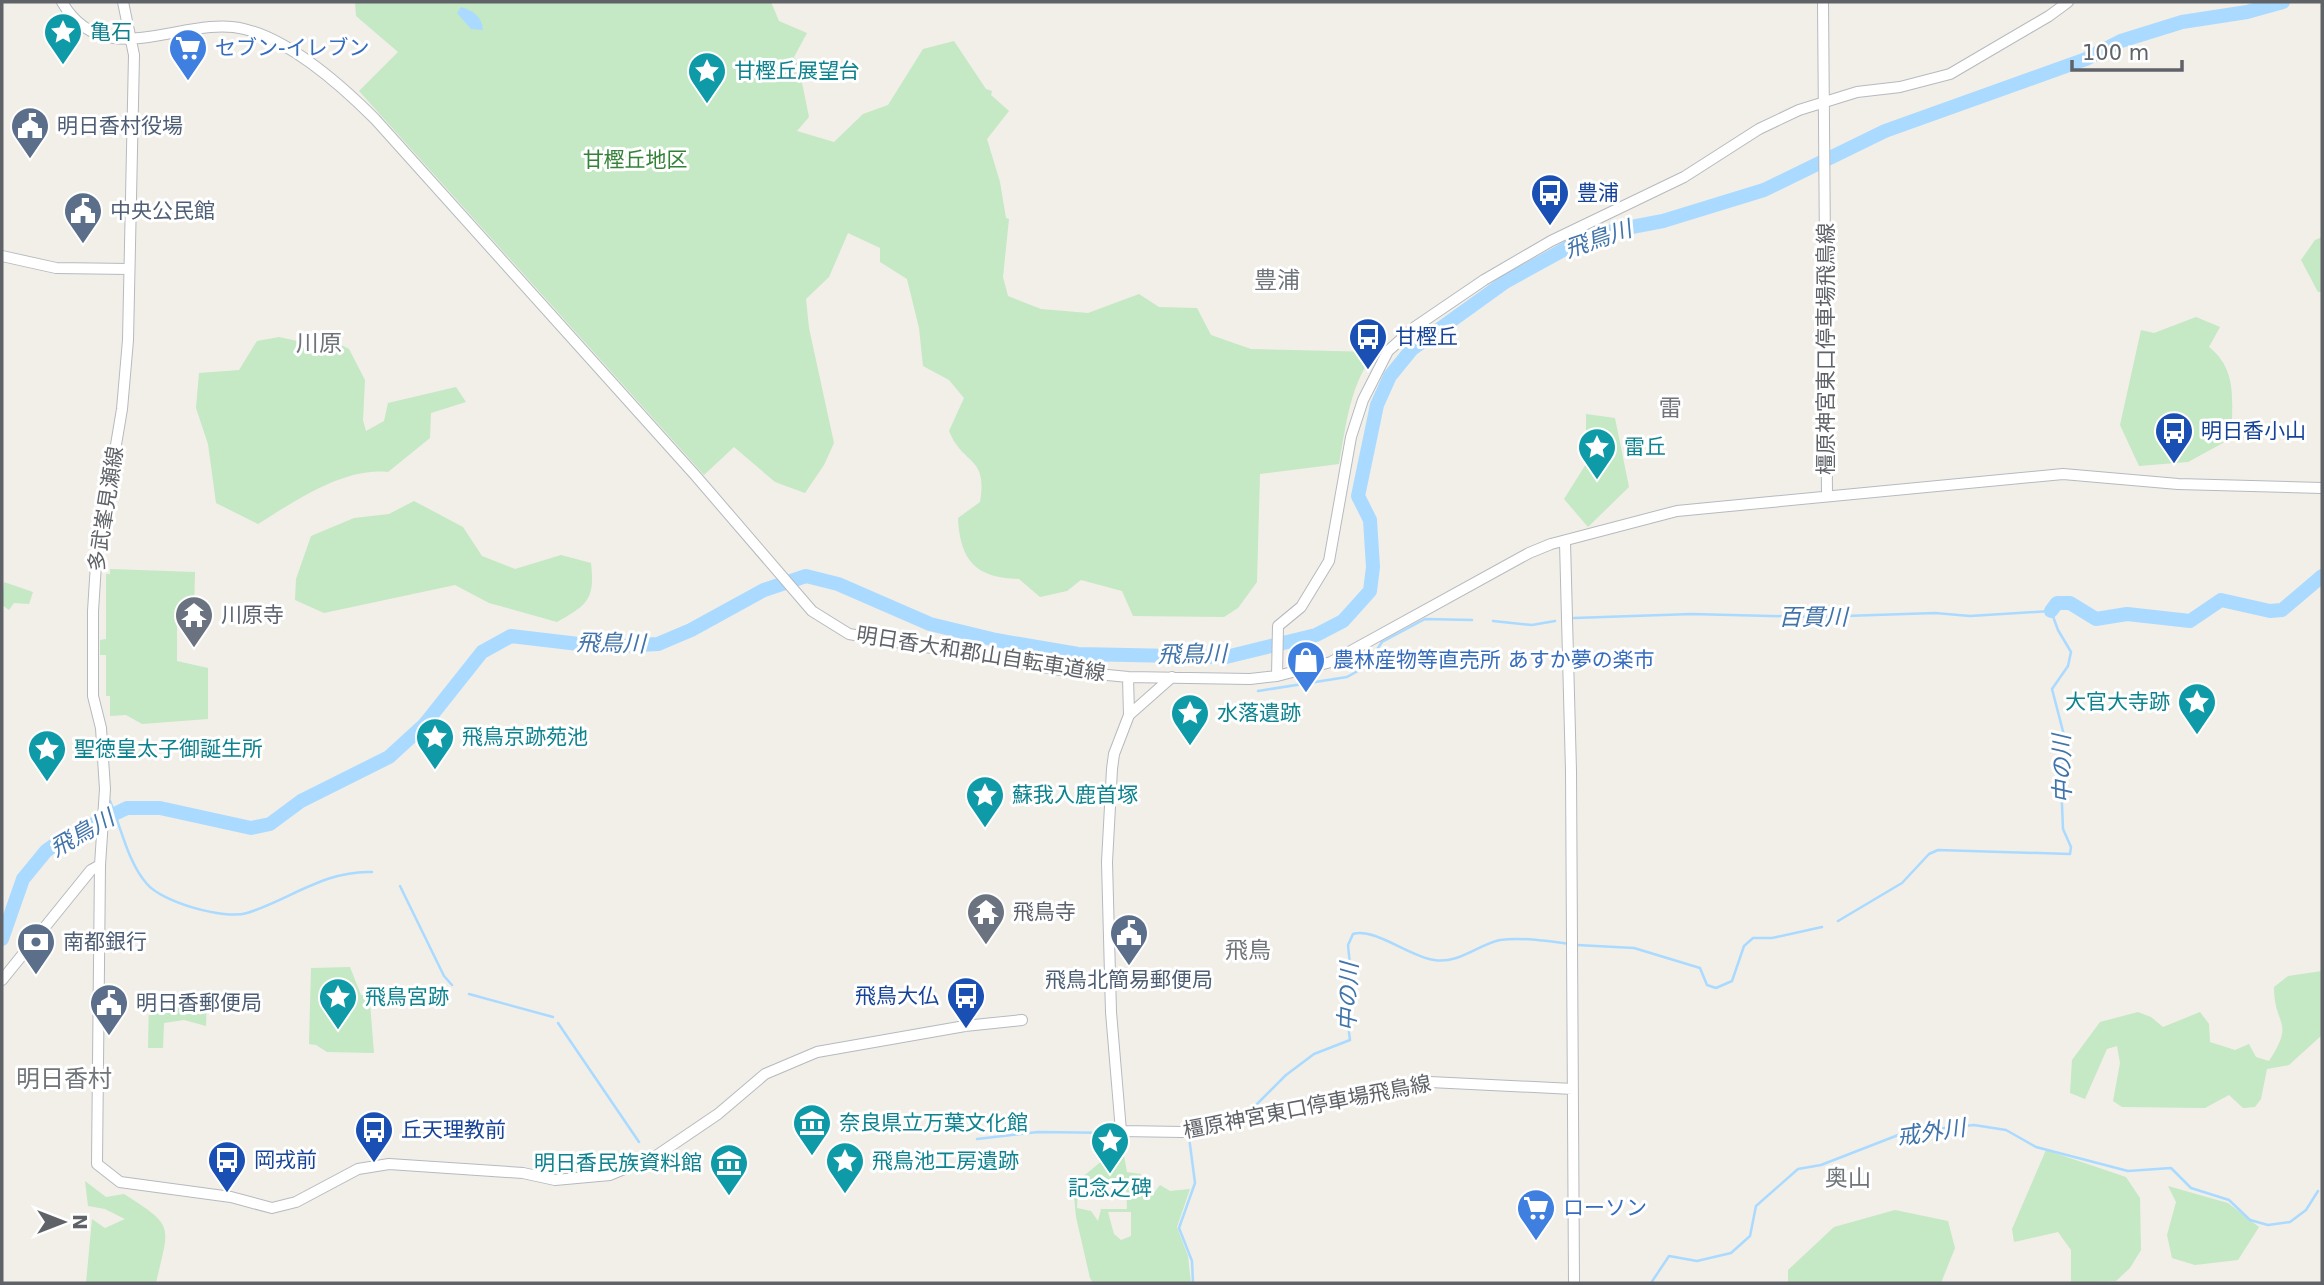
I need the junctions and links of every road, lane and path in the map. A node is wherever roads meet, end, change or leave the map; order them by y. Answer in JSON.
{"nodes":[{"id":1,"x":62,"y":2,"type":"edge"},
{"id":2,"x":123,"y":2,"type":"edge"},
{"id":3,"x":1823,"y":2,"type":"edge"},
{"id":4,"x":2068,"y":2,"type":"edge"},
{"id":5,"x":132,"y":40,"type":"junction"},
{"id":6,"x":1825,"y":102,"type":"junction"},
{"id":7,"x":2,"y":256,"type":"edge"},
{"id":8,"x":130,"y":269,"type":"junction"},
{"id":9,"x":2322,"y":488,"type":"edge"},
{"id":10,"x":1827,"y":495,"type":"junction"},
{"id":11,"x":1565,"y":542,"type":"junction"},
{"id":12,"x":1277,"y":676,"type":"junction"},
{"id":13,"x":1128,"y":677,"type":"junction"},
{"id":14,"x":1172,"y":677,"type":"junction"},
{"id":15,"x":1129,"y":715,"type":"junction"},
{"id":16,"x":100,"y":865,"type":"junction"},
{"id":17,"x":2,"y":980,"type":"edge"},
{"id":18,"x":1022,"y":1020,"type":"dead end"},
{"id":19,"x":1573,"y":1089,"type":"junction"},
{"id":20,"x":1574,"y":1283,"type":"edge"}],
"edges":[{"from":1,"to":5,"type":"main road"},
{"from":2,"to":5,"type":"main road","name":"多武峯見瀬線"},
{"from":3,"to":6,"type":"main road","name":"橿原神宮東口停車場飛鳥線"},
{"from":4,"to":6,"type":"main road"},
{"from":5,"to":8,"type":"main road","name":"多武峯見瀬線"},
{"from":5,"to":13,"type":"main road","name":"明日香大和郡山自転車道線"},
{"from":6,"to":10,"type":"main road","name":"橿原神宮東口停車場飛鳥線"},
{"from":6,"to":12,"type":"main road"},
{"from":7,"to":8,"type":"main road"},
{"from":8,"to":16,"type":"main road","name":"多武峯見瀬線"},
{"from":9,"to":10,"type":"main road"},
{"from":10,"to":11,"type":"main road","name":"橿原神宮東口停車場飛鳥線"},
{"from":11,"to":12,"type":"main road","name":"橿原神宮東口停車場飛鳥線"},
{"from":11,"to":19,"type":"main road"},
{"from":12,"to":14,"type":"main road"},
{"from":13,"to":14,"type":"main road"},
{"from":13,"to":15,"type":"main road","name":"橿原神宮東口停車場飛鳥線"},
{"from":14,"to":15,"type":"main road"},
{"from":15,"to":19,"type":"main road","name":"橿原神宮東口停車場飛鳥線"},
{"from":16,"to":17,"type":"main road"},
{"from":16,"to":18,"type":"main road","name":"多武峯見瀬線"},
{"from":19,"to":20,"type":"main road"}]}
